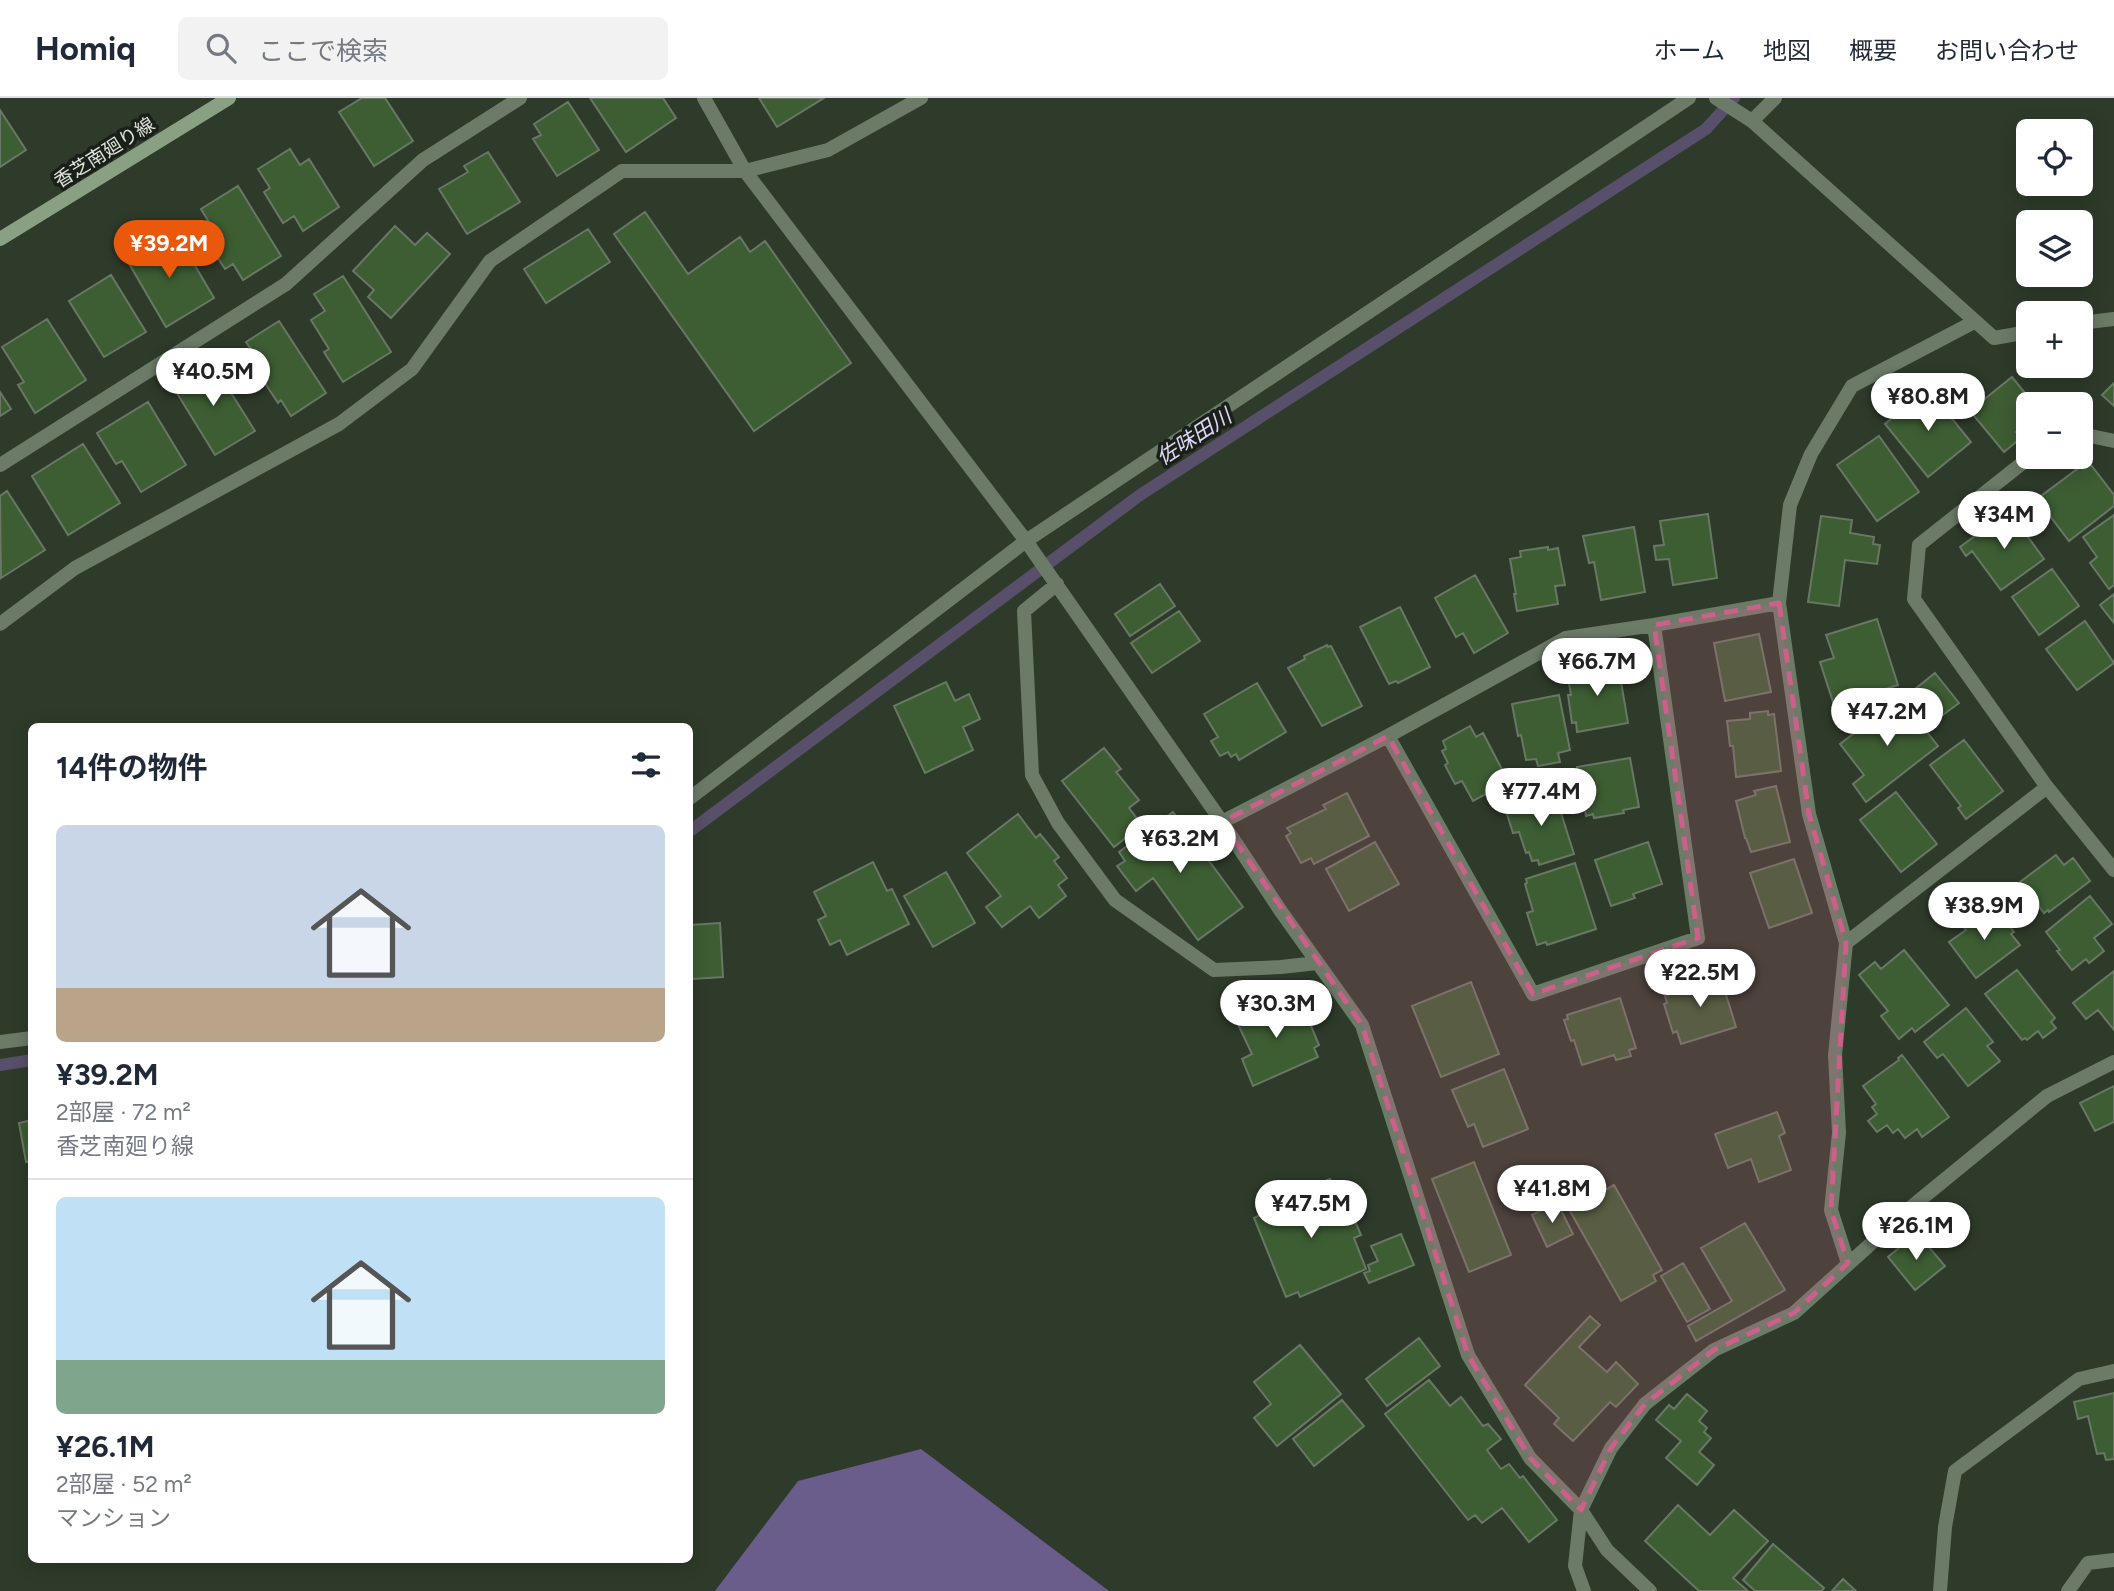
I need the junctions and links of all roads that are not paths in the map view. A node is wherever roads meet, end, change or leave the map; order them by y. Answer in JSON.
{"nodes":[{"id":1,"x":229,"y":98,"type":"edge"},
{"id":2,"x":520,"y":98,"type":"edge"},
{"id":3,"x":704,"y":98,"type":"edge"},
{"id":4,"x":921,"y":98,"type":"edge"},
{"id":5,"x":1689,"y":98,"type":"edge"},
{"id":6,"x":1716,"y":98,"type":"edge"},
{"id":7,"x":1775,"y":98,"type":"edge"},
{"id":8,"x":1752,"y":121,"type":"junction"},
{"id":9,"x":745,"y":171,"type":"junction"},
{"id":10,"x":0,"y":239,"type":"edge"},
{"id":11,"x":2114,"y":319,"type":"edge"},
{"id":12,"x":1974,"y":322,"type":"junction"},
{"id":13,"x":2093,"y":322,"type":"edge"},
{"id":14,"x":2016,"y":334,"type":"edge"},
{"id":15,"x":2093,"y":437,"type":"edge"},
{"id":16,"x":2114,"y":441,"type":"edge"},
{"id":17,"x":0,"y":465,"type":"edge"},
{"id":18,"x":2016,"y":468,"type":"edge"},
{"id":19,"x":1026,"y":541,"type":"junction"},
{"id":20,"x":1057,"y":584,"type":"junction"},
{"id":21,"x":1779,"y":603,"type":"junction"},
{"id":22,"x":0,"y":624,"type":"edge"},
{"id":23,"x":1654,"y":625,"type":"junction"},
{"id":24,"x":1388,"y":736,"type":"junction"},
{"id":25,"x":2047,"y":787,"type":"junction"},
{"id":26,"x":693,"y":796,"type":"edge"},
{"id":27,"x":1222,"y":822,"type":"junction"},
{"id":28,"x":2114,"y":870,"type":"edge"},
{"id":29,"x":1846,"y":943,"type":"junction"},
{"id":30,"x":1317,"y":963,"type":"junction"},
{"id":31,"x":28,"y":1038,"type":"edge"},
{"id":32,"x":0,"y":1042,"type":"edge"},
{"id":33,"x":2114,"y":1062,"type":"edge"},
{"id":34,"x":1847,"y":1263,"type":"junction"},
{"id":35,"x":2114,"y":1371,"type":"edge"},
{"id":36,"x":1581,"y":1510,"type":"junction"},
{"id":37,"x":2114,"y":1560,"type":"edge"},
{"id":38,"x":1584,"y":1591,"type":"edge"},
{"id":39,"x":1650,"y":1591,"type":"edge"},
{"id":40,"x":1940,"y":1591,"type":"edge"},
{"id":41,"x":2068,"y":1591,"type":"edge"}],
"edges":[{"from":1,"to":10,"type":"street","name":"香芝南廻り線"},
{"from":2,"to":17,"type":"street"},
{"from":3,"to":9,"type":"street"},
{"from":4,"to":9,"type":"street"},
{"from":5,"to":19,"type":"street"},
{"from":6,"to":8,"type":"street"},
{"from":7,"to":8,"type":"street"},
{"from":8,"to":12,"type":"street"},
{"from":9,"to":19,"type":"street"},
{"from":9,"to":22,"type":"street"},
{"from":11,"to":13,"type":"street"},
{"from":12,"to":14,"type":"street"},
{"from":12,"to":21,"type":"street"},
{"from":15,"to":16,"type":"street"},
{"from":18,"to":25,"type":"street"},
{"from":19,"to":20,"type":"street"},
{"from":19,"to":26,"type":"street"},
{"from":20,"to":27,"type":"street"},
{"from":20,"to":30,"type":"street"},
{"from":21,"to":23,"type":"street"},
{"from":21,"to":29,"type":"street"},
{"from":23,"to":24,"type":"street"},
{"from":23,"to":24,"type":"street"},
{"from":24,"to":27,"type":"street"},
{"from":25,"to":28,"type":"street"},
{"from":25,"to":29,"type":"street"},
{"from":27,"to":30,"type":"street"},
{"from":29,"to":34,"type":"street"},
{"from":30,"to":36,"type":"street"},
{"from":31,"to":32,"type":"street"},
{"from":33,"to":34,"type":"street"},
{"from":34,"to":36,"type":"street"},
{"from":35,"to":40,"type":"street"},
{"from":36,"to":38,"type":"street"},
{"from":36,"to":39,"type":"street"},
{"from":37,"to":41,"type":"street"}]}
